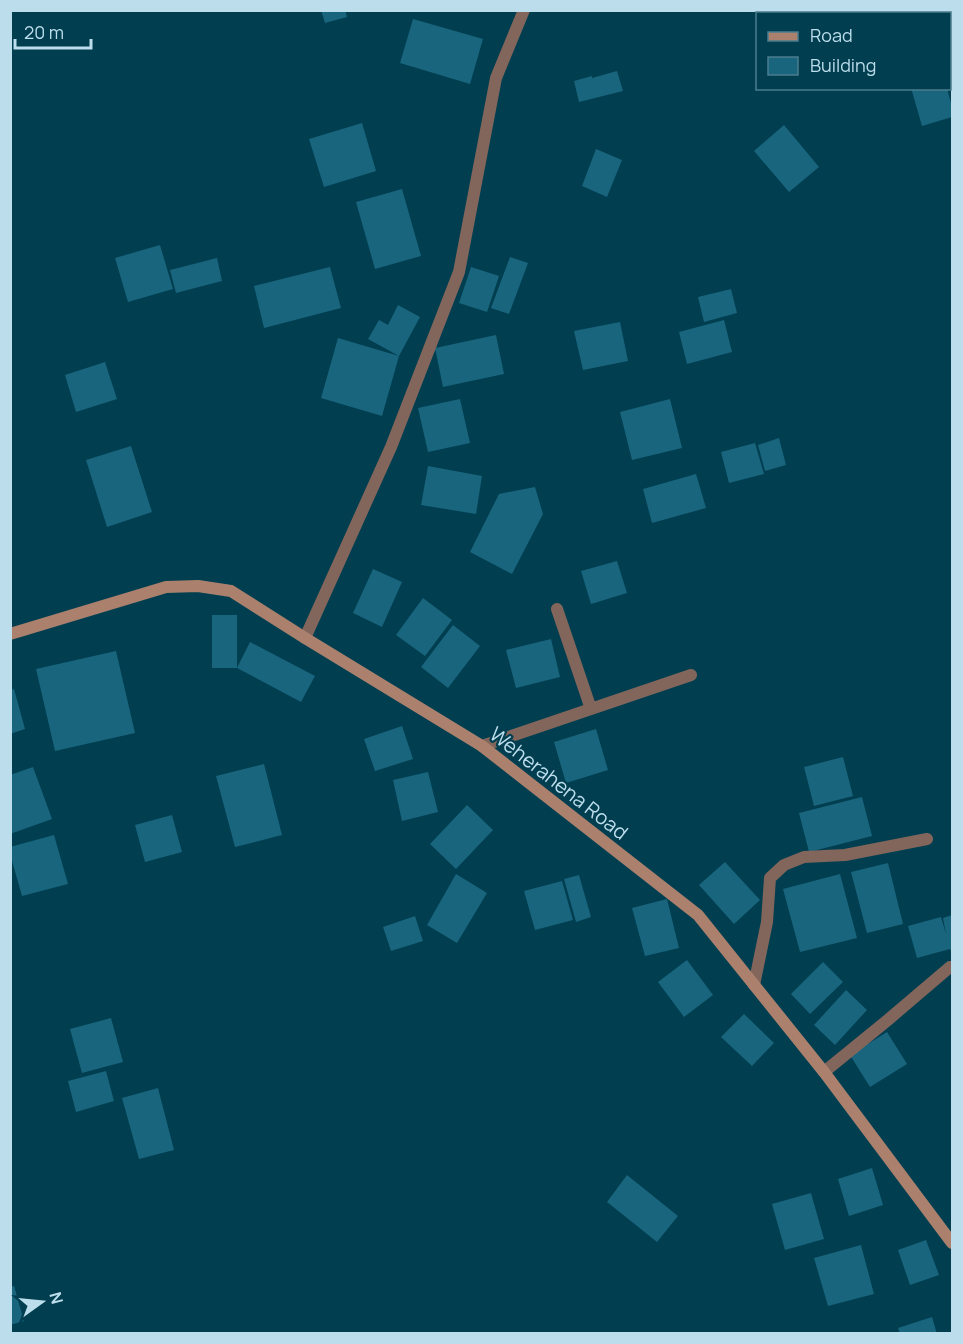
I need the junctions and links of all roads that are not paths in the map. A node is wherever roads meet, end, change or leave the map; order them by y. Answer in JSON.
{"nodes":[{"id":1,"x":524,"y":10,"type":"edge"},
{"id":2,"x":557,"y":609,"type":"dead end"},
{"id":3,"x":10,"y":634,"type":"edge"},
{"id":4,"x":305,"y":638,"type":"junction"},
{"id":5,"x":691,"y":675,"type":"dead end"},
{"id":6,"x":591,"y":709,"type":"junction"},
{"id":7,"x":482,"y":746,"type":"junction"},
{"id":8,"x":927,"y":838,"type":"dead end"},
{"id":9,"x":950,"y":967,"type":"dead end"},
{"id":10,"x":754,"y":986,"type":"junction"},
{"id":11,"x":824,"y":1072,"type":"junction"},
{"id":12,"x":952,"y":1243,"type":"edge"}],
"edges":[{"from":1,"to":4,"type":"street"},
{"from":2,"to":6,"type":"street"},
{"from":3,"to":4,"type":"main road","name":"Weherahena Road"},
{"from":4,"to":7,"type":"main road","name":"Weherahena Road"},
{"from":5,"to":6,"type":"street"},
{"from":6,"to":7,"type":"street"},
{"from":7,"to":10,"type":"main road","name":"Weherahena Road"},
{"from":8,"to":10,"type":"street"},
{"from":9,"to":11,"type":"street"},
{"from":10,"to":11,"type":"main road","name":"Weherahena Road"},
{"from":11,"to":12,"type":"main road","name":"Weherahena Road"}]}
